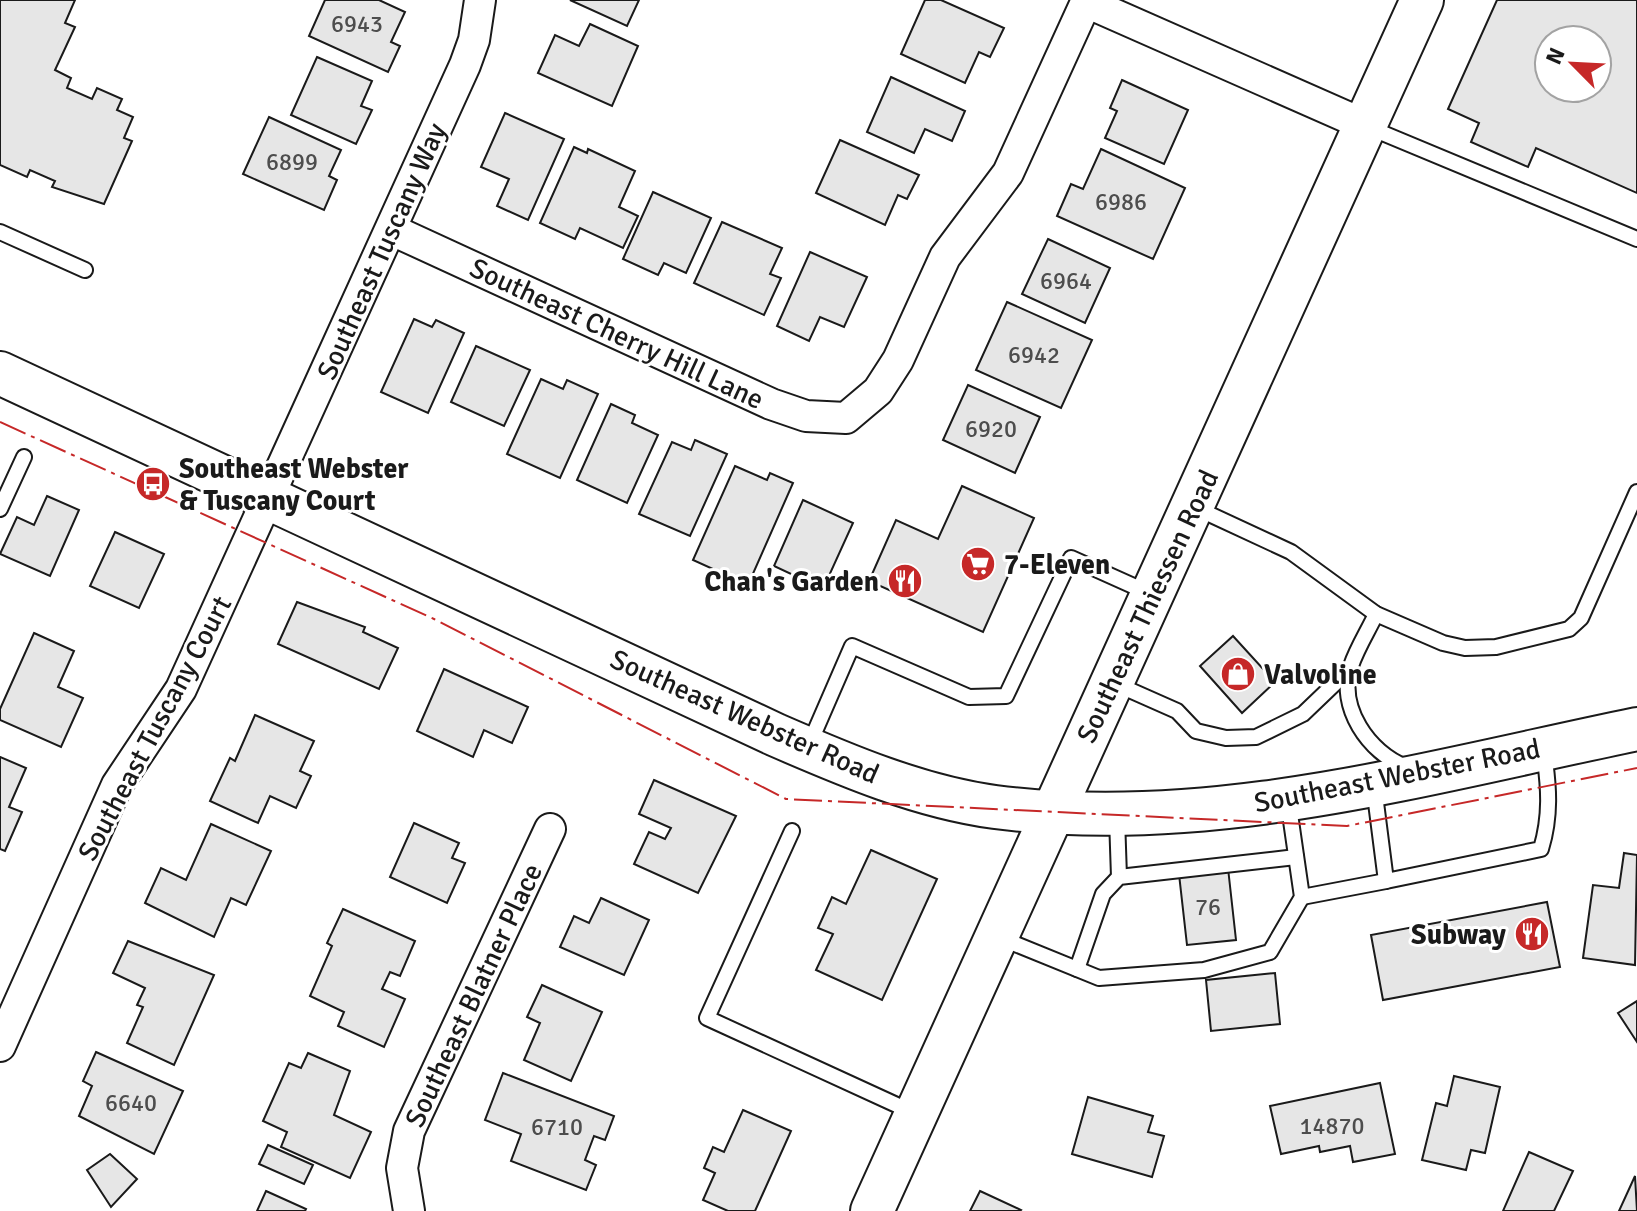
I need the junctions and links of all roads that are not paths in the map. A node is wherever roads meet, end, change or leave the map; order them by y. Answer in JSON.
{"nodes":[{"id":1,"x":480,"y":0,"type":"edge"},
{"id":2,"x":1422,"y":0,"type":"edge"},
{"id":3,"x":1086,"y":1,"type":"edge"},
{"id":4,"x":1365,"y":125,"type":"junction"},
{"id":5,"x":392,"y":230,"type":"junction"},
{"id":6,"x":0,"y":232,"type":"edge"},
{"id":7,"x":1637,"y":239,"type":"edge"},
{"id":8,"x":85,"y":270,"type":"dead end"},
{"id":9,"x":0,"y":373,"type":"edge"},
{"id":10,"x":24,"y":457,"type":"dead end"},
{"id":11,"x":1637,"y":492,"type":"edge"},
{"id":12,"x":269,"y":498,"type":"junction"},
{"id":13,"x":1193,"y":507,"type":"junction"},
{"id":14,"x":0,"y":509,"type":"edge"},
{"id":15,"x":1153,"y":594,"type":"junction"},
{"id":16,"x":1376,"y":614,"type":"junction"},
{"id":17,"x":1350,"y":669,"type":"junction"},
{"id":18,"x":1112,"y":682,"type":"junction"},
{"id":19,"x":1637,"y":729,"type":"edge"},
{"id":20,"x":1543,"y":748,"type":"junction"},
{"id":21,"x":808,"y":749,"type":"junction"},
{"id":22,"x":1421,"y":773,"type":"junction"},
{"id":23,"x":1373,"y":783,"type":"junction"},
{"id":24,"x":1288,"y":799,"type":"junction"},
{"id":25,"x":1055,"y":810,"type":"junction"},
{"id":26,"x":1117,"y":813,"type":"junction"},
{"id":27,"x":550,"y":829,"type":"dead end"},
{"id":28,"x":792,"y":831,"type":"dead end"},
{"id":29,"x":1296,"y":857,"type":"junction"},
{"id":30,"x":1119,"y":877,"type":"junction"},
{"id":31,"x":1386,"y":881,"type":"junction"},
{"id":32,"x":1302,"y":897,"type":"junction"},
{"id":33,"x":998,"y":937,"type":"junction"},
{"id":34,"x":1077,"y":969,"type":"junction"},
{"id":35,"x":0,"y":1046,"type":"edge"},
{"id":36,"x":916,"y":1114,"type":"junction"},
{"id":37,"x":409,"y":1211,"type":"edge"},
{"id":38,"x":872,"y":1211,"type":"edge"}],
"edges":[{"from":1,"to":5,"type":"street","name":"Southeast Tuscany Way"},
{"from":2,"to":4,"type":"main road","name":"Southeast Thiessen Road"},
{"from":3,"to":4,"type":"street"},
{"from":3,"to":5,"type":"street","name":"Southeast Cherry Hill Lane"},
{"from":4,"to":7,"type":"lane"},
{"from":4,"to":13,"type":"main road","name":"Southeast Thiessen Road"},
{"from":5,"to":12,"type":"street","name":"Southeast Tuscany Way"},
{"from":6,"to":8,"type":"lane"},
{"from":9,"to":12,"type":"main road","name":"Southeast Webster Road"},
{"from":10,"to":14,"type":"lane"},
{"from":11,"to":16,"type":"lane"},
{"from":12,"to":21,"type":"main road","name":"Southeast Webster Road"},
{"from":12,"to":35,"type":"street","name":"Southeast Tuscany Court"},
{"from":13,"to":15,"type":"main road","name":"Southeast Thiessen Road"},
{"from":13,"to":16,"type":"lane"},
{"from":15,"to":18,"type":"main road","name":"Southeast Thiessen Road"},
{"from":15,"to":21,"type":"lane"},
{"from":16,"to":17,"type":"lane"},
{"from":17,"to":18,"type":"lane"},
{"from":17,"to":22,"type":"lane"},
{"from":18,"to":25,"type":"main road","name":"Southeast Thiessen Road"},
{"from":19,"to":20,"type":"main road","name":"Southeast Webster Road"},
{"from":20,"to":22,"type":"main road","name":"Southeast Webster Road"},
{"from":20,"to":31,"type":"lane"},
{"from":21,"to":25,"type":"main road","name":"Southeast Webster Road"},
{"from":22,"to":23,"type":"main road","name":"Southeast Webster Road"},
{"from":23,"to":24,"type":"main road","name":"Southeast Webster Road"},
{"from":23,"to":31,"type":"lane"},
{"from":24,"to":26,"type":"main road","name":"Southeast Webster Road"},
{"from":24,"to":29,"type":"lane"},
{"from":25,"to":26,"type":"main road","name":"Southeast Webster Road"},
{"from":25,"to":33,"type":"main road","name":"Southeast Thiessen Road"},
{"from":26,"to":30,"type":"lane"},
{"from":27,"to":37,"type":"street","name":"Southeast Blatner Place"},
{"from":28,"to":36,"type":"lane"},
{"from":29,"to":30,"type":"lane"},
{"from":29,"to":32,"type":"lane"},
{"from":30,"to":34,"type":"lane"},
{"from":31,"to":32,"type":"lane"},
{"from":32,"to":34,"type":"lane"},
{"from":33,"to":34,"type":"lane"},
{"from":33,"to":36,"type":"main road","name":"Southeast Thiessen Road"},
{"from":36,"to":38,"type":"main road","name":"Southeast Thiessen Road"}]}
